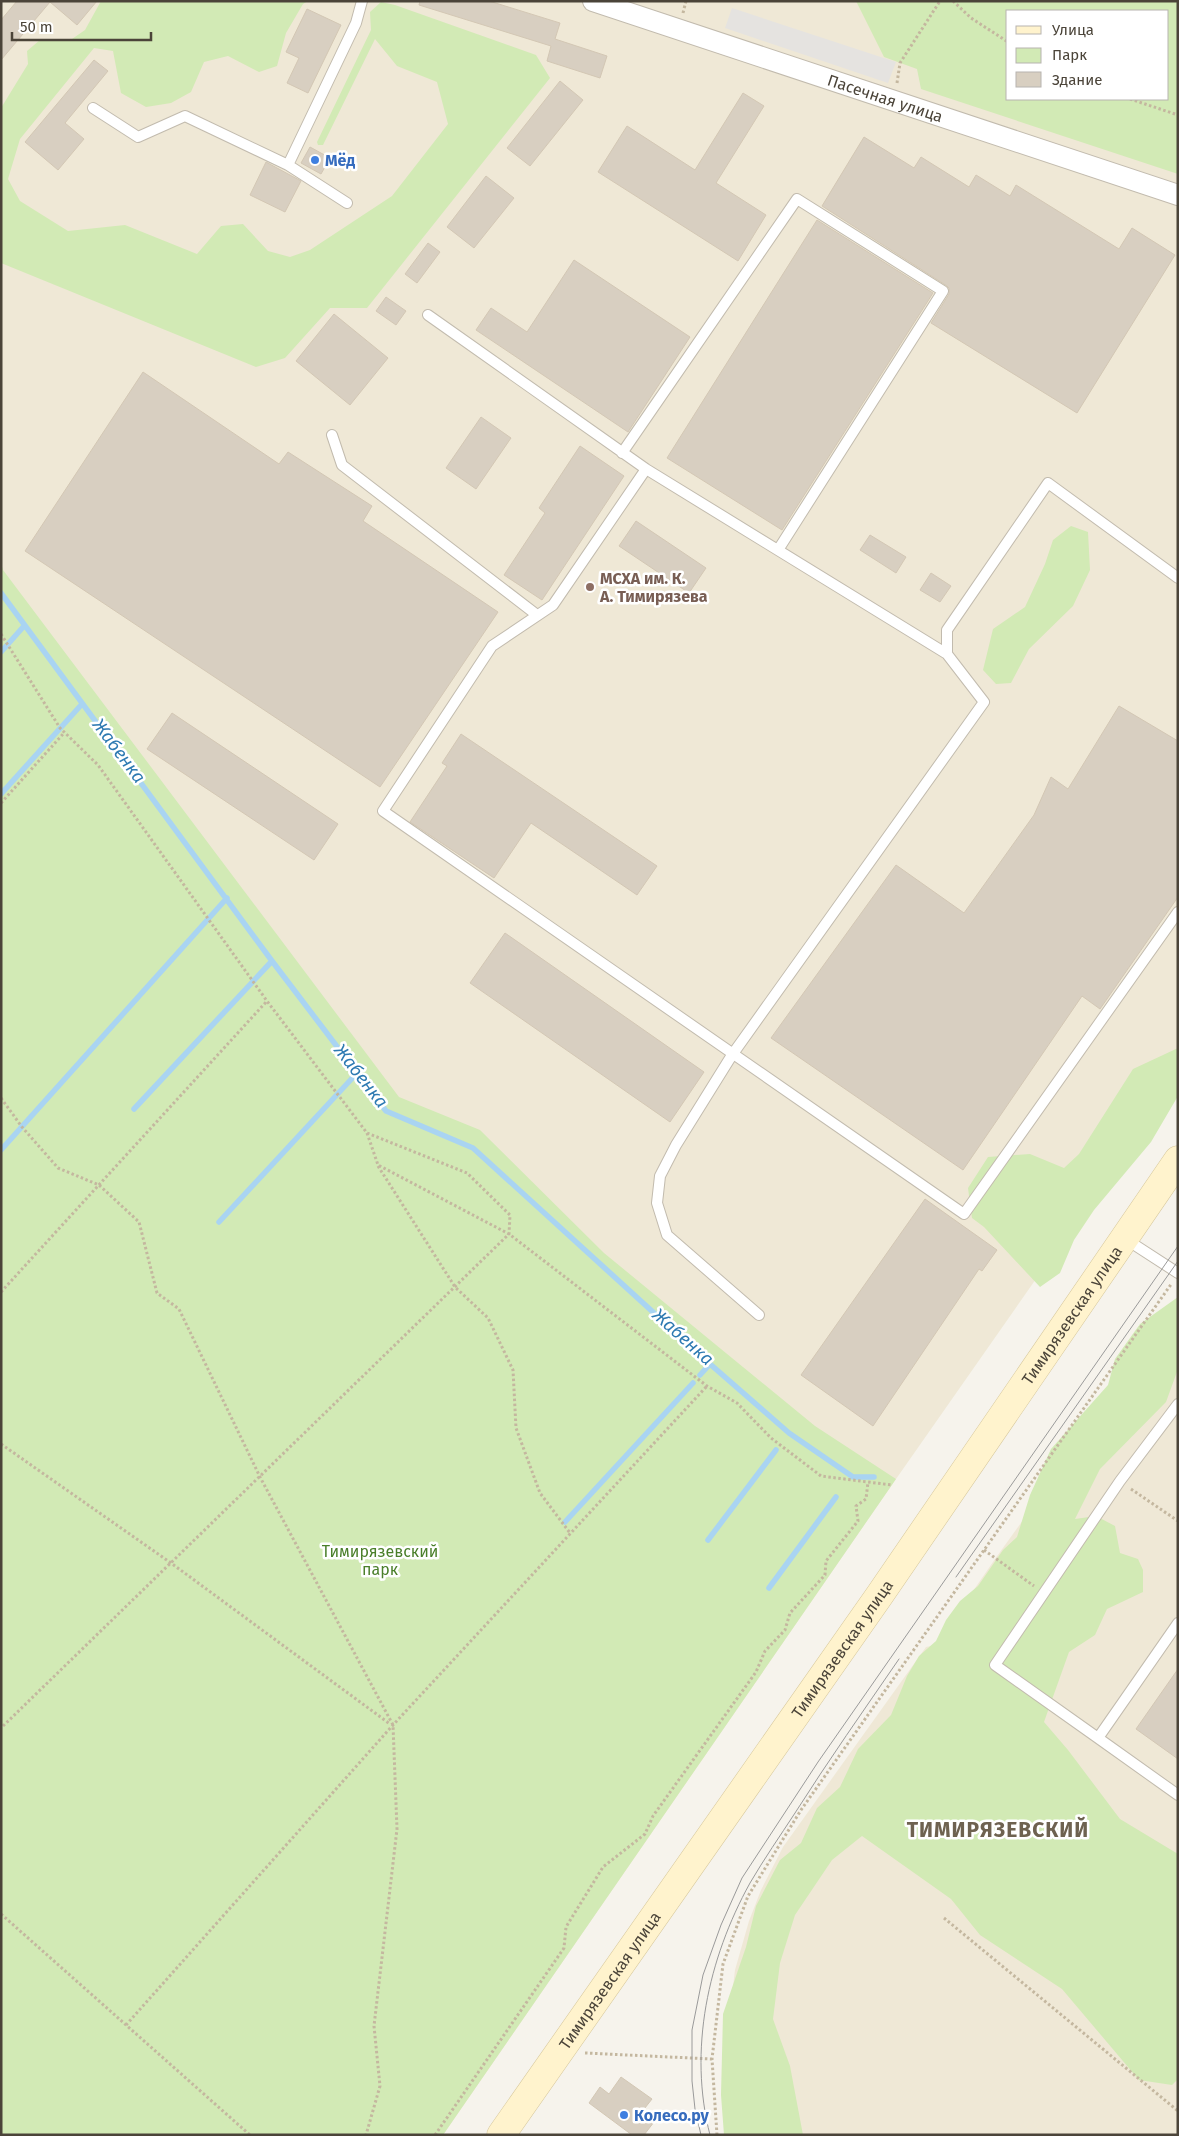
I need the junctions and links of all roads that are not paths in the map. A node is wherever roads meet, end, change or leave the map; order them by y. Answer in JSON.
{"nodes":[{"id":1,"x":362,"y":1,"type":"edge"},
{"id":2,"x":593,"y":1,"type":"edge"},
{"id":3,"x":93,"y":108,"type":"dead end"},
{"id":4,"x":288,"y":165,"type":"junction"},
{"id":5,"x":1178,"y":195,"type":"edge"},
{"id":6,"x":347,"y":203,"type":"dead end"},
{"id":7,"x":428,"y":315,"type":"dead end"},
{"id":8,"x":332,"y":435,"type":"dead end"},
{"id":9,"x":622,"y":453,"type":"junction"},
{"id":10,"x":646,"y":468,"type":"junction"},
{"id":11,"x":778,"y":550,"type":"junction"},
{"id":12,"x":1178,"y":578,"type":"edge"},
{"id":13,"x":537,"y":615,"type":"junction"},
{"id":14,"x":947,"y":654,"type":"junction"},
{"id":15,"x":1178,"y":912,"type":"edge"},
{"id":16,"x":732,"y":1055,"type":"junction"},
{"id":17,"x":1178,"y":1160,"type":"edge"},
{"id":18,"x":1123,"y":1238,"type":"junction"},
{"id":19,"x":1178,"y":1273,"type":"edge"},
{"id":20,"x":758,"y":1315,"type":"dead end"},
{"id":21,"x":1178,"y":1404,"type":"edge"},
{"id":22,"x":1178,"y":1623,"type":"edge"},
{"id":23,"x":1098,"y":1738,"type":"junction"},
{"id":24,"x":1178,"y":1795,"type":"edge"},
{"id":25,"x":501,"y":2135,"type":"edge"}],
"edges":[{"from":1,"to":4,"type":"lane"},
{"from":2,"to":5,"type":"street","name":"Пасечная улица"},
{"from":3,"to":4,"type":"lane"},
{"from":4,"to":6,"type":"lane"},
{"from":7,"to":9,"type":"lane"},
{"from":8,"to":13,"type":"lane"},
{"from":9,"to":10,"type":"lane"},
{"from":9,"to":11,"type":"lane"},
{"from":10,"to":11,"type":"lane"},
{"from":10,"to":13,"type":"lane"},
{"from":11,"to":14,"type":"lane"},
{"from":12,"to":14,"type":"lane"},
{"from":13,"to":16,"type":"lane"},
{"from":14,"to":16,"type":"lane"},
{"from":15,"to":16,"type":"lane"},
{"from":16,"to":20,"type":"lane"},
{"from":17,"to":18,"type":"main road","name":"Тимирязевская улица"},
{"from":18,"to":19,"type":"lane"},
{"from":18,"to":25,"type":"main road","name":"Тимирязевская улица"},
{"from":21,"to":23,"type":"lane"},
{"from":22,"to":23,"type":"lane"},
{"from":23,"to":24,"type":"lane"}]}
